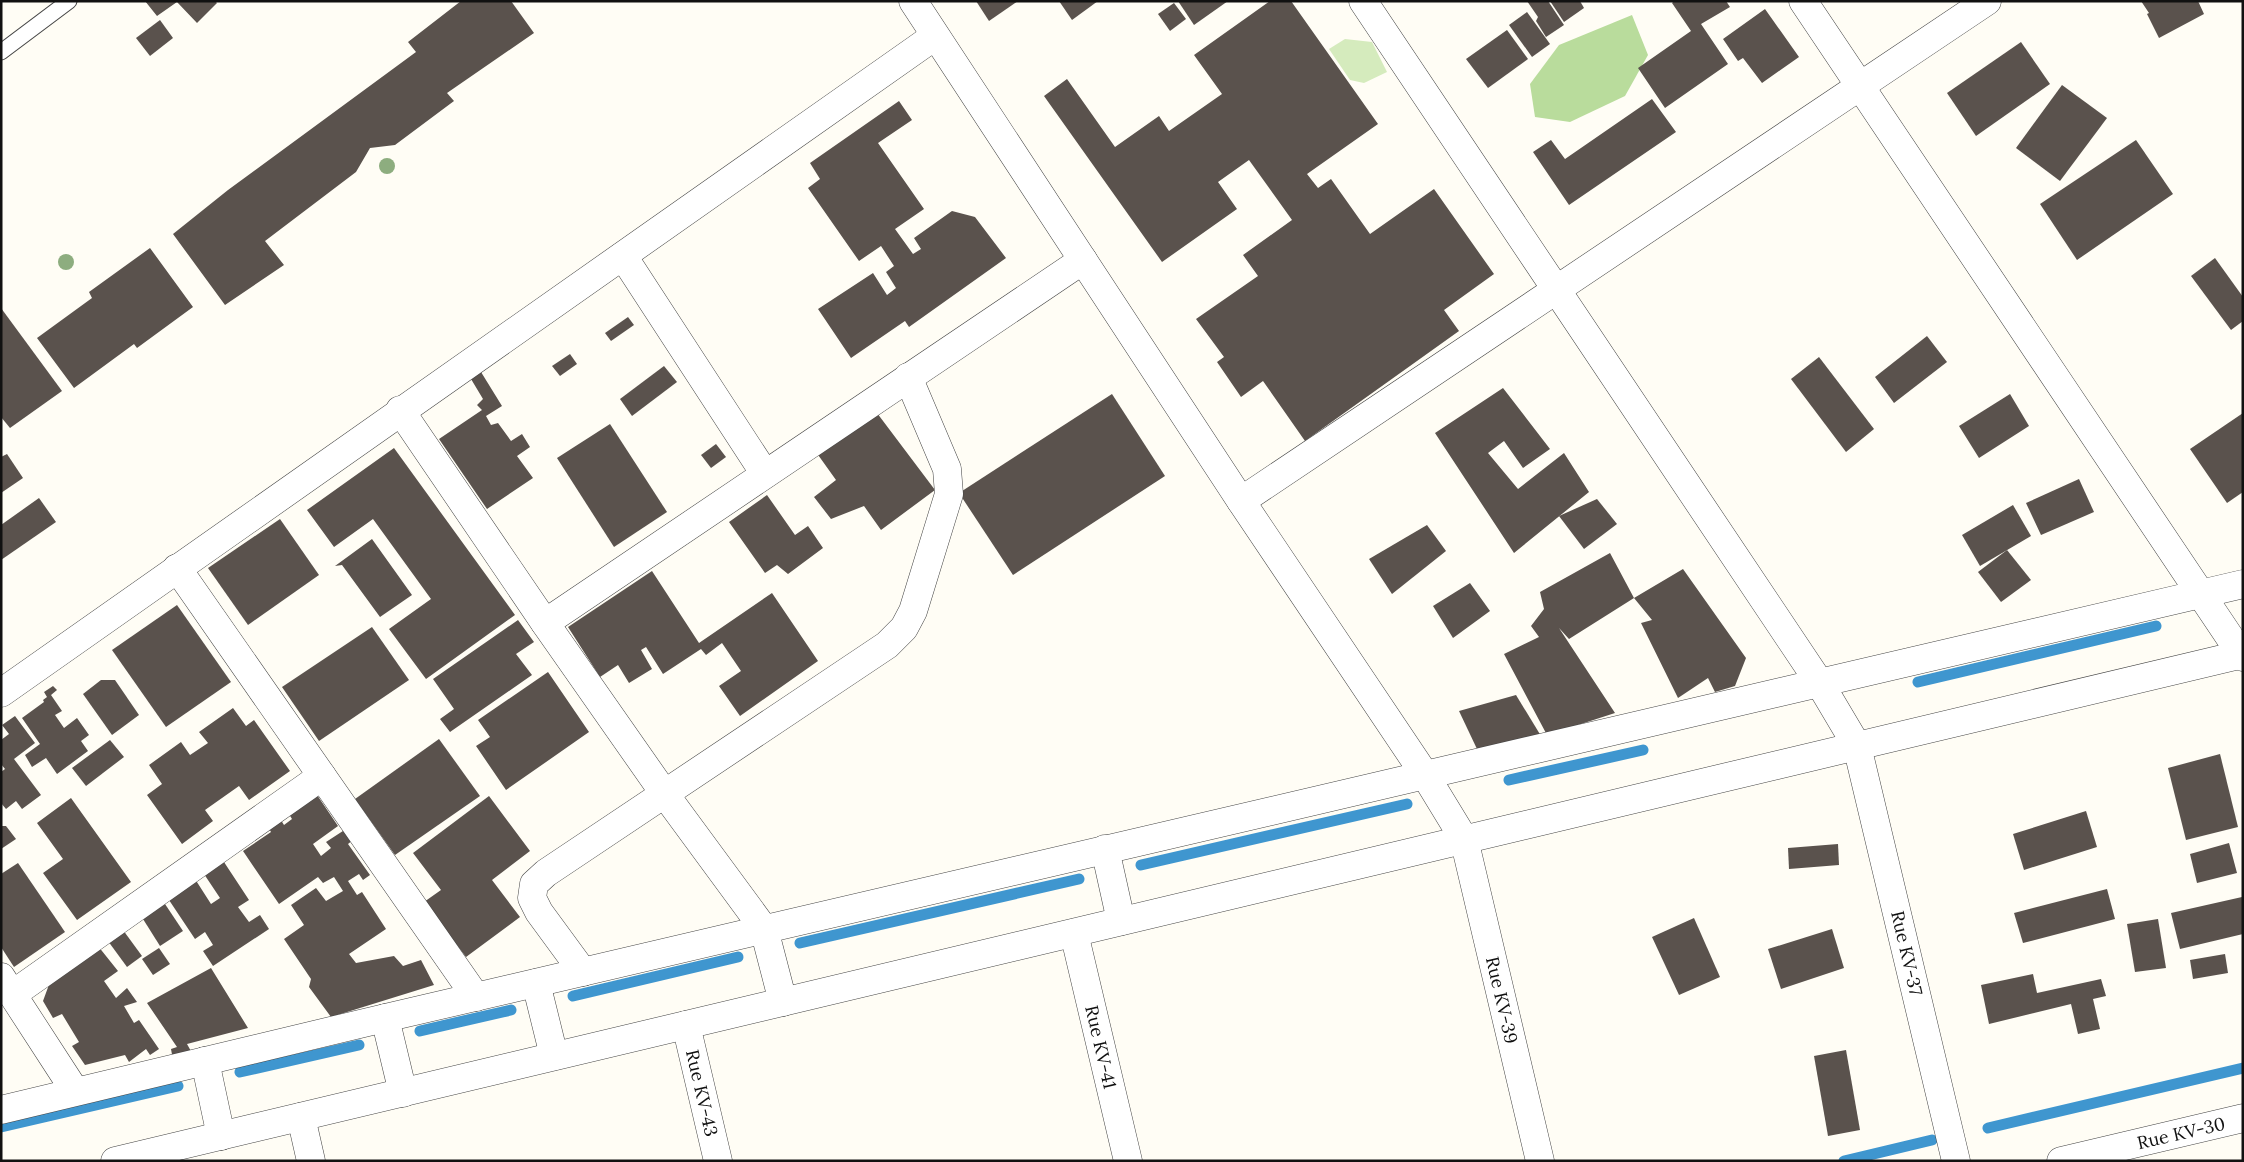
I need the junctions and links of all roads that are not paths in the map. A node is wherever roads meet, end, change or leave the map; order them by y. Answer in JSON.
{"nodes":[{"id":1,"x":69,"y":1,"type":"edge"},
{"id":2,"x":912,"y":1,"type":"edge"},
{"id":3,"x":1364,"y":1,"type":"edge"},
{"id":4,"x":1803,"y":1,"type":"edge"},
{"id":5,"x":1987,"y":1,"type":"edge"},
{"id":6,"x":935,"y":36,"type":"junction"},
{"id":7,"x":1,"y":52,"type":"edge"},
{"id":8,"x":1861,"y":87,"type":"junction"},
{"id":9,"x":623,"y":256,"type":"junction"},
{"id":10,"x":1083,"y":260,"type":"junction"},
{"id":11,"x":1556,"y":292,"type":"junction"},
{"id":12,"x":908,"y":378,"type":"junction"},
{"id":13,"x":400,"y":410,"type":"junction"},
{"id":14,"x":765,"y":474,"type":"junction"},
{"id":15,"x":1241,"y":501,"type":"junction"},
{"id":16,"x":177,"y":568,"type":"junction"},
{"id":17,"x":2243,"y":584,"type":"edge"},
{"id":18,"x":2201,"y":594,"type":"junction"},
{"id":19,"x":545,"y":623,"type":"junction"},
{"id":20,"x":2242,"y":655,"type":"edge"},
{"id":21,"x":1819,"y":682,"type":"junction"},
{"id":22,"x":1,"y":692,"type":"edge"},
{"id":23,"x":1857,"y":746,"type":"junction"},
{"id":24,"x":1425,"y":775,"type":"junction"},
{"id":25,"x":322,"y":776,"type":"junction"},
{"id":26,"x":664,"y":793,"type":"junction"},
{"id":27,"x":1464,"y":840,"type":"junction"},
{"id":28,"x":1105,"y":849,"type":"junction"},
{"id":29,"x":1121,"y":921,"type":"junction"},
{"id":30,"x":764,"y":929,"type":"junction"},
{"id":31,"x":1074,"y":932,"type":"junction"},
{"id":32,"x":583,"y":972,"type":"junction"},
{"id":33,"x":536,"y":983,"type":"junction"},
{"id":34,"x":7,"y":985,"type":"edge"},
{"id":35,"x":476,"y":997,"type":"junction"},
{"id":36,"x":783,"y":1002,"type":"junction"},
{"id":37,"x":385,"y":1018,"type":"junction"},
{"id":38,"x":686,"y":1025,"type":"junction"},
{"id":39,"x":554,"y":1056,"type":"junction"},
{"id":40,"x":205,"y":1061,"type":"junction"},
{"id":41,"x":76,"y":1091,"type":"junction"},
{"id":42,"x":402,"y":1093,"type":"junction"},
{"id":43,"x":1,"y":1110,"type":"edge"},
{"id":44,"x":301,"y":1117,"type":"junction"},
{"id":45,"x":2243,"y":1118,"type":"edge"},
{"id":46,"x":221,"y":1136,"type":"junction"},
{"id":47,"x":115,"y":1161,"type":"edge"},
{"id":48,"x":311,"y":1161,"type":"edge"},
{"id":49,"x":718,"y":1161,"type":"edge"},
{"id":50,"x":1128,"y":1161,"type":"edge"},
{"id":51,"x":1540,"y":1161,"type":"edge"},
{"id":52,"x":1956,"y":1161,"type":"edge"},
{"id":53,"x":2061,"y":1161,"type":"edge"}],
"edges":[{"from":1,"to":7,"type":"lane"},
{"from":2,"to":6,"type":"street","name":"Rue KV-39"},
{"from":3,"to":11,"type":"street","name":"Rue KV-37"},
{"from":4,"to":8,"type":"street"},
{"from":5,"to":8,"type":"street"},
{"from":6,"to":9,"type":"street"},
{"from":6,"to":10,"type":"street","name":"Rue KV-39"},
{"from":8,"to":11,"type":"street"},
{"from":8,"to":18,"type":"street"},
{"from":9,"to":13,"type":"street"},
{"from":9,"to":14,"type":"street"},
{"from":10,"to":12,"type":"street"},
{"from":10,"to":15,"type":"street","name":"Rue KV-39"},
{"from":11,"to":15,"type":"street"},
{"from":11,"to":21,"type":"street","name":"Rue KV-37"},
{"from":12,"to":14,"type":"street"},
{"from":12,"to":26,"type":"street"},
{"from":13,"to":16,"type":"street"},
{"from":13,"to":19,"type":"street"},
{"from":14,"to":19,"type":"street"},
{"from":15,"to":24,"type":"street","name":"Rue KV-39"},
{"from":16,"to":22,"type":"street"},
{"from":16,"to":25,"type":"street"},
{"from":17,"to":18,"type":"street"},
{"from":18,"to":20,"type":"street"},
{"from":18,"to":21,"type":"street"},
{"from":19,"to":26,"type":"street"},
{"from":20,"to":23,"type":"street"},
{"from":21,"to":23,"type":"street","name":"Rue KV-37"},
{"from":21,"to":24,"type":"street"},
{"from":23,"to":27,"type":"street"},
{"from":23,"to":52,"type":"street","name":"Rue KV-37"},
{"from":24,"to":27,"type":"street","name":"Rue KV-39"},
{"from":24,"to":28,"type":"street"},
{"from":25,"to":34,"type":"street"},
{"from":25,"to":35,"type":"street"},
{"from":26,"to":30,"type":"street"},
{"from":26,"to":32,"type":"street"},
{"from":27,"to":29,"type":"street"},
{"from":27,"to":51,"type":"street","name":"Rue KV-39"},
{"from":28,"to":29,"type":"street"},
{"from":28,"to":30,"type":"street"},
{"from":29,"to":31,"type":"street"},
{"from":30,"to":32,"type":"street"},
{"from":30,"to":36,"type":"street"},
{"from":31,"to":36,"type":"street"},
{"from":31,"to":50,"type":"street","name":"Rue KV-41"},
{"from":32,"to":33,"type":"street"},
{"from":33,"to":35,"type":"street"},
{"from":33,"to":39,"type":"street"},
{"from":34,"to":41,"type":"street"},
{"from":35,"to":37,"type":"street"},
{"from":36,"to":38,"type":"street"},
{"from":37,"to":40,"type":"street"},
{"from":37,"to":42,"type":"street"},
{"from":38,"to":39,"type":"street"},
{"from":38,"to":49,"type":"street","name":"Rue KV-43"},
{"from":39,"to":42,"type":"street"},
{"from":40,"to":41,"type":"street"},
{"from":40,"to":46,"type":"street"},
{"from":41,"to":43,"type":"street"},
{"from":42,"to":44,"type":"street"},
{"from":44,"to":46,"type":"street"},
{"from":44,"to":48,"type":"street"},
{"from":45,"to":53,"type":"street","name":"Rue KV-30"},
{"from":46,"to":47,"type":"street"}]}
